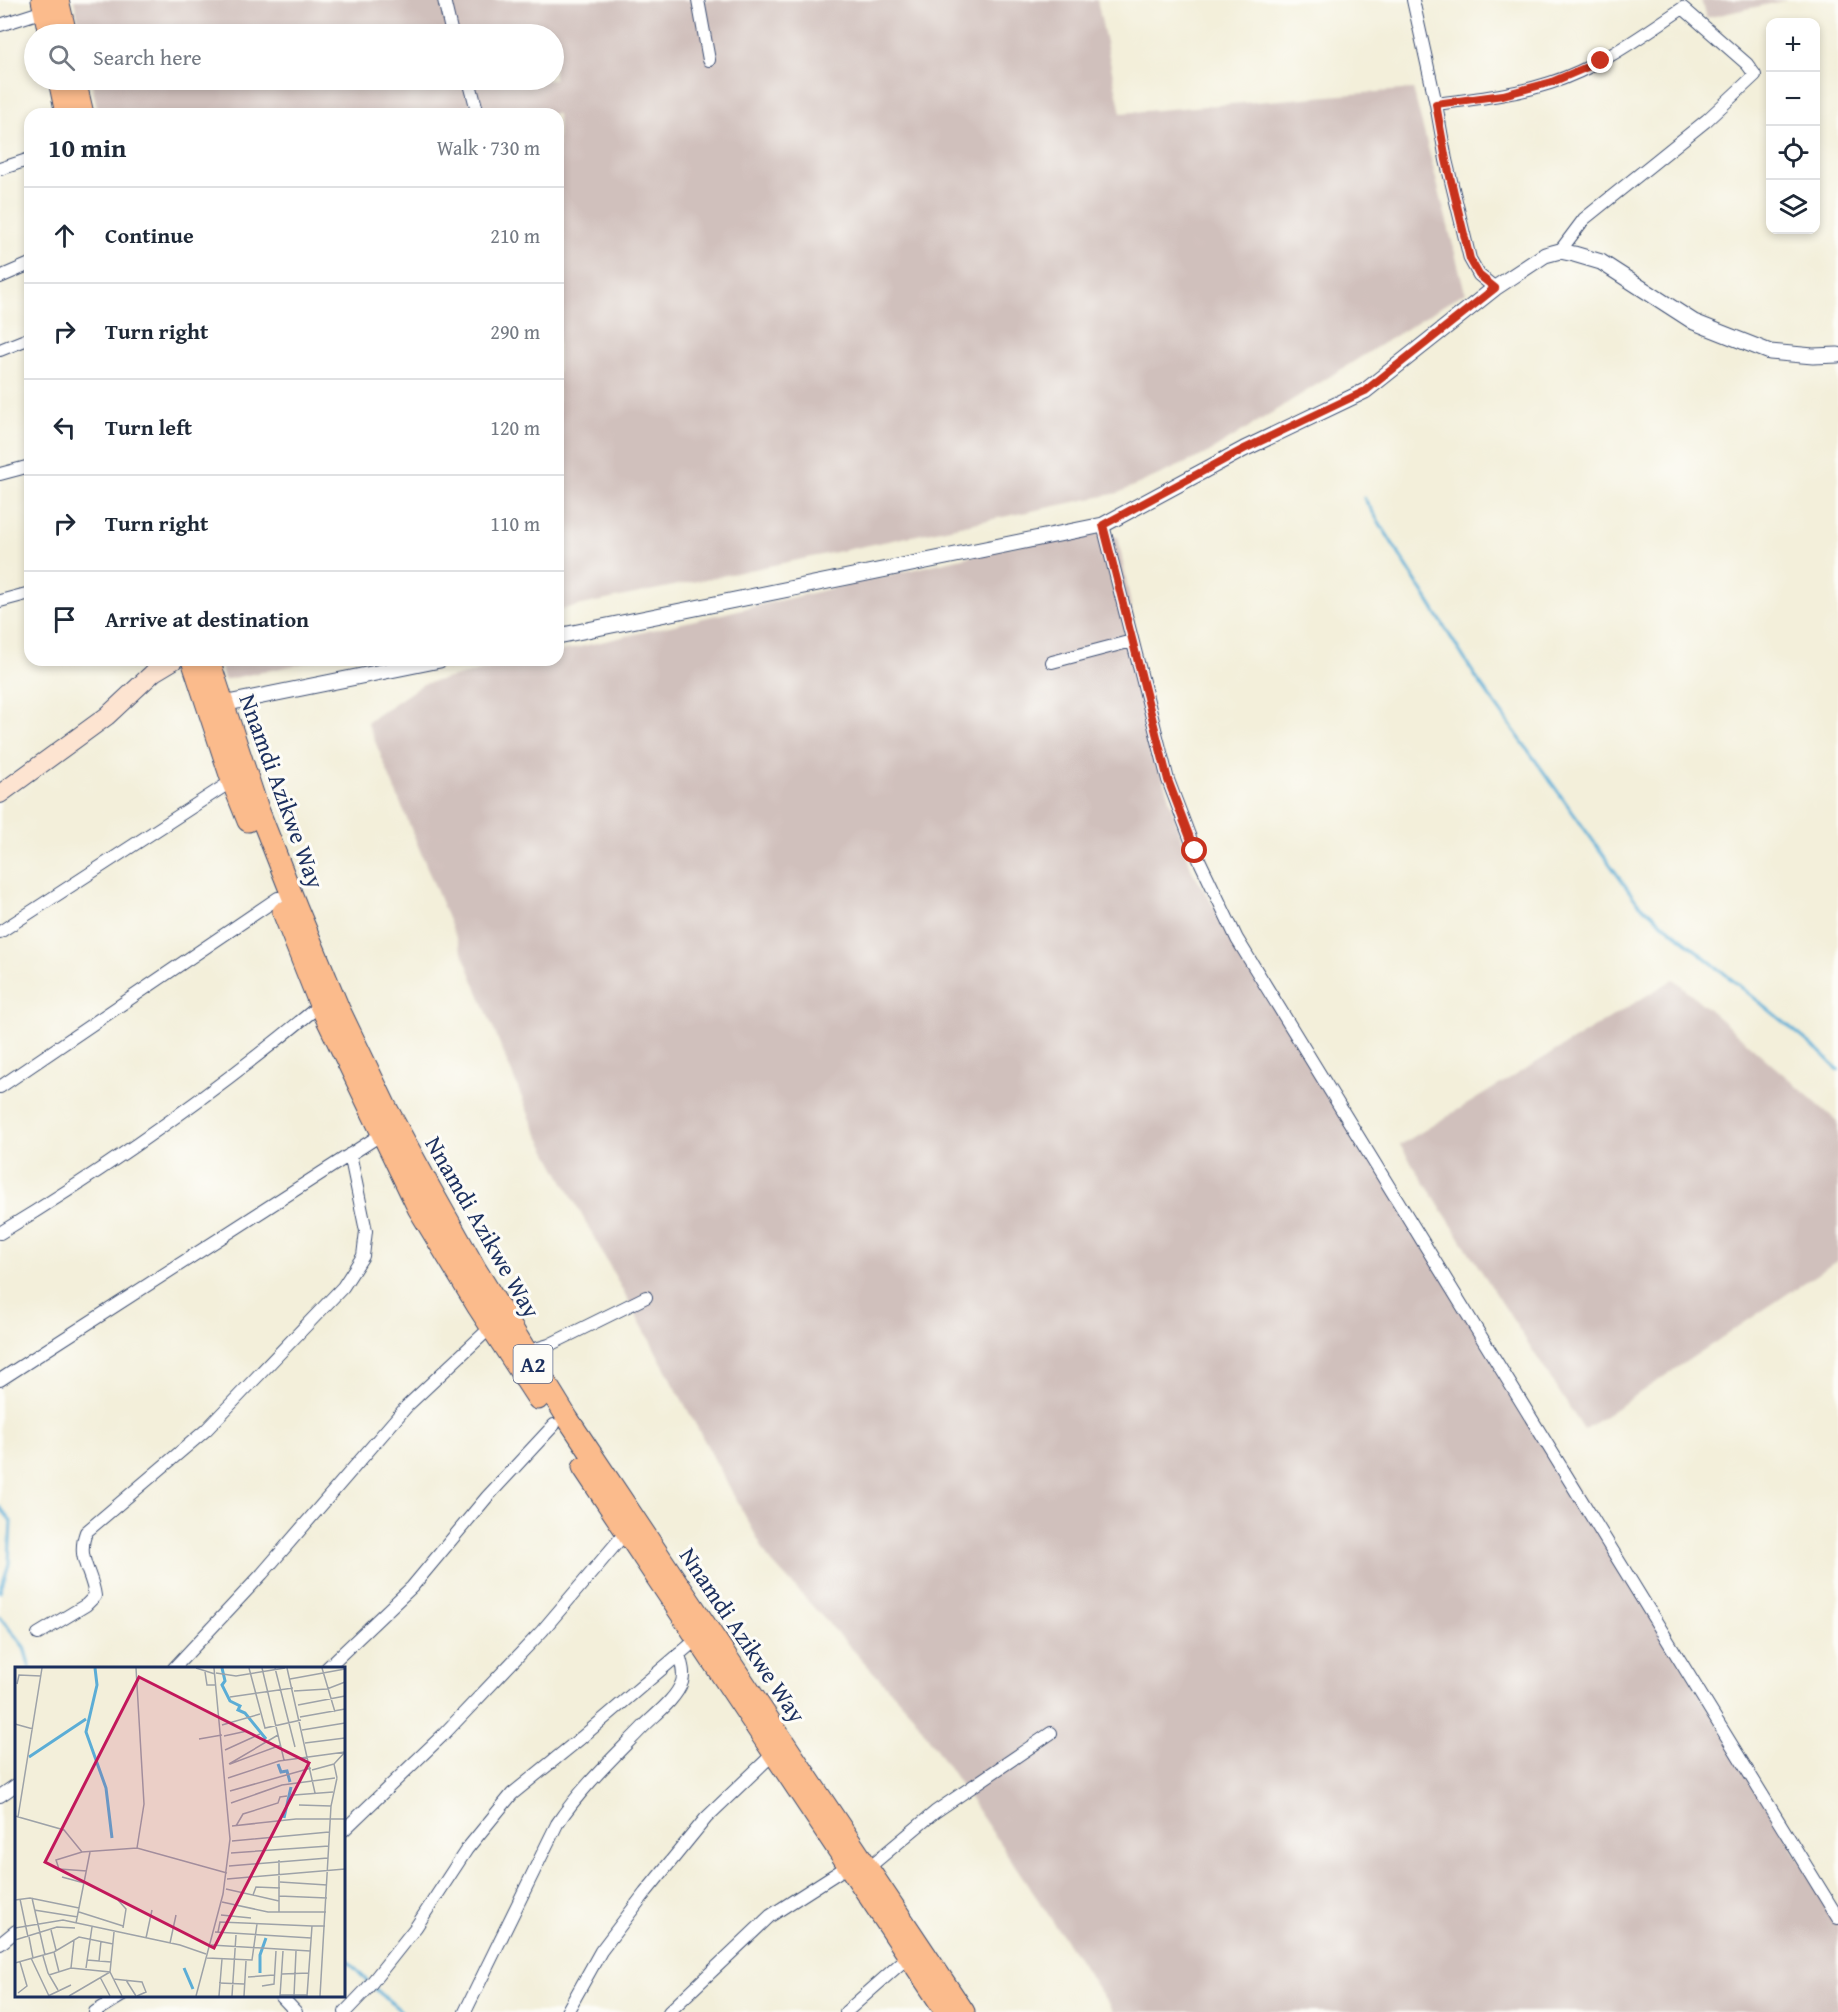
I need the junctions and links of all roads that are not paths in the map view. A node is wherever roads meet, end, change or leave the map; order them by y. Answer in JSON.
{"nodes":[{"id":1,"x":444,"y":0,"type":"edge"},
{"id":2,"x":698,"y":0,"type":"edge"},
{"id":3,"x":1413,"y":0,"type":"edge"},
{"id":4,"x":48,"y":4,"type":"edge"},
{"id":5,"x":49,"y":24,"type":"edge"},
{"id":6,"x":60,"y":24,"type":"edge"},
{"id":7,"x":451,"y":24,"type":"edge"},
{"id":8,"x":0,"y":26,"type":"edge"},
{"id":9,"x":709,"y":60,"type":"dead end"},
{"id":10,"x":60,"y":90,"type":"edge"},
{"id":11,"x":77,"y":90,"type":"edge"},
{"id":12,"x":472,"y":90,"type":"edge"},
{"id":13,"x":1436,"y":104,"type":"junction"},
{"id":14,"x":65,"y":108,"type":"edge"},
{"id":15,"x":82,"y":108,"type":"edge"},
{"id":16,"x":476,"y":108,"type":"edge"},
{"id":17,"x":24,"y":161,"type":"edge"},
{"id":18,"x":0,"y":169,"type":"edge"},
{"id":19,"x":1560,"y":251,"type":"junction"},
{"id":20,"x":24,"y":267,"type":"edge"},
{"id":21,"x":0,"y":277,"type":"edge"},
{"id":22,"x":1495,"y":288,"type":"junction"},
{"id":23,"x":24,"y":340,"type":"edge"},
{"id":24,"x":0,"y":350,"type":"edge"},
{"id":25,"x":1838,"y":355,"type":"edge"},
{"id":26,"x":24,"y":468,"type":"edge"},
{"id":27,"x":0,"y":474,"type":"edge"},
{"id":28,"x":1103,"y":525,"type":"junction"},
{"id":29,"x":24,"y":594,"type":"edge"},
{"id":30,"x":0,"y":601,"type":"edge"},
{"id":31,"x":564,"y":635,"type":"edge"},
{"id":32,"x":1132,"y":641,"type":"junction"},
{"id":33,"x":1052,"y":662,"type":"dead end"},
{"id":34,"x":164,"y":666,"type":"edge"},
{"id":35,"x":194,"y":666,"type":"edge"},
{"id":36,"x":210,"y":666,"type":"edge"},
{"id":37,"x":410,"y":666,"type":"edge"},
{"id":38,"x":223,"y":704,"type":"junction"},
{"id":39,"x":232,"y":781,"type":"junction"},
{"id":40,"x":0,"y":794,"type":"edge"},
{"id":41,"x":278,"y":898,"type":"junction"},
{"id":42,"x":0,"y":932,"type":"edge"},
{"id":43,"x":320,"y":1005,"type":"junction"},
{"id":44,"x":0,"y":1087,"type":"edge"},
{"id":45,"x":382,"y":1134,"type":"junction"},
{"id":46,"x":350,"y":1154,"type":"junction"},
{"id":47,"x":0,"y":1233,"type":"edge"},
{"id":48,"x":646,"y":1297,"type":"dead end"},
{"id":49,"x":491,"y":1327,"type":"junction"},
{"id":50,"x":525,"y":1352,"type":"junction"},
{"id":51,"x":0,"y":1380,"type":"edge"},
{"id":52,"x":554,"y":1425,"type":"junction"},
{"id":53,"x":626,"y":1532,"type":"junction"},
{"id":54,"x":38,"y":1634,"type":"dead end"},
{"id":55,"x":697,"y":1639,"type":"junction"},
{"id":56,"x":679,"y":1654,"type":"junction"},
{"id":57,"x":175,"y":1667,"type":"edge"},
{"id":58,"x":328,"y":1667,"type":"edge"},
{"id":59,"x":1051,"y":1733,"type":"dead end"},
{"id":60,"x":774,"y":1753,"type":"junction"},
{"id":61,"x":15,"y":1786,"type":"edge"},
{"id":62,"x":0,"y":1796,"type":"edge"},
{"id":63,"x":345,"y":1829,"type":"edge"},
{"id":64,"x":858,"y":1867,"type":"junction"},
{"id":65,"x":1838,"y":1918,"type":"edge"},
{"id":66,"x":15,"y":1932,"type":"edge"},
{"id":67,"x":0,"y":1944,"type":"edge"},
{"id":68,"x":909,"y":1956,"type":"junction"},
{"id":69,"x":118,"y":1997,"type":"edge"},
{"id":70,"x":283,"y":1997,"type":"edge"},
{"id":71,"x":95,"y":2012,"type":"edge"},
{"id":72,"x":296,"y":2012,"type":"edge"},
{"id":73,"x":345,"y":2012,"type":"edge"},
{"id":74,"x":465,"y":2012,"type":"edge"},
{"id":75,"x":567,"y":2012,"type":"edge"},
{"id":76,"x":669,"y":2012,"type":"edge"},
{"id":77,"x":846,"y":2012,"type":"edge"},
{"id":78,"x":946,"y":2012,"type":"edge"},
{"id":79,"x":964,"y":2012,"type":"edge"}],
"edges":[{"from":1,"to":7,"type":"street"},
{"from":2,"to":9,"type":"street"},
{"from":3,"to":13,"type":"street"},
{"from":4,"to":5,"type":"highway"},
{"from":4,"to":6,"type":"highway"},
{"from":4,"to":8,"type":"street"},
{"from":10,"to":14,"type":"highway"},
{"from":11,"to":15,"type":"highway"},
{"from":12,"to":16,"type":"street"},
{"from":13,"to":19,"type":"street"},
{"from":13,"to":22,"type":"street"},
{"from":17,"to":18,"type":"street"},
{"from":19,"to":22,"type":"street"},
{"from":19,"to":25,"type":"street"},
{"from":20,"to":21,"type":"street"},
{"from":22,"to":28,"type":"street"},
{"from":23,"to":24,"type":"street"},
{"from":26,"to":27,"type":"street"},
{"from":28,"to":31,"type":"street"},
{"from":28,"to":32,"type":"street"},
{"from":29,"to":30,"type":"street"},
{"from":32,"to":33,"type":"street"},
{"from":32,"to":65,"type":"street"},
{"from":34,"to":40,"type":"main road"},
{"from":35,"to":39,"type":"highway","name":"Nnamdi Azikwe Way","number":"A2"},
{"from":36,"to":38,"type":"highway","name":"Nnamdi Azikwe Way","number":"A2"},
{"from":37,"to":38,"type":"street"},
{"from":38,"to":50,"type":"highway","name":"Nnamdi Azikwe Way","number":"A2"},
{"from":39,"to":41,"type":"highway","name":"Nnamdi Azikwe Way","number":"A2"},
{"from":39,"to":42,"type":"street"},
{"from":41,"to":43,"type":"highway","name":"Nnamdi Azikwe Way","number":"A2"},
{"from":41,"to":44,"type":"street"},
{"from":43,"to":45,"type":"highway","name":"Nnamdi Azikwe Way","number":"A2"},
{"from":43,"to":47,"type":"street"},
{"from":45,"to":46,"type":"street"},
{"from":45,"to":49,"type":"highway","name":"Nnamdi Azikwe Way","number":"A2"},
{"from":46,"to":51,"type":"street"},
{"from":46,"to":54,"type":"street"},
{"from":48,"to":50,"type":"street"},
{"from":49,"to":52,"type":"highway","name":"Nnamdi Azikwe Way","number":"A2"},
{"from":49,"to":57,"type":"street"},
{"from":50,"to":64,"type":"highway","name":"Nnamdi Azikwe Way","number":"A2"},
{"from":52,"to":53,"type":"highway","name":"Nnamdi Azikwe Way","number":"A2"},
{"from":52,"to":58,"type":"street"},
{"from":53,"to":55,"type":"highway","name":"Nnamdi Azikwe Way","number":"A2"},
{"from":53,"to":63,"type":"street"},
{"from":55,"to":56,"type":"street"},
{"from":55,"to":60,"type":"highway","name":"Nnamdi Azikwe Way","number":"A2"},
{"from":56,"to":73,"type":"street"},
{"from":56,"to":74,"type":"street"},
{"from":59,"to":64,"type":"street"},
{"from":60,"to":64,"type":"highway","name":"Nnamdi Azikwe Way","number":"A2"},
{"from":60,"to":75,"type":"street"},
{"from":61,"to":62,"type":"street"},
{"from":64,"to":68,"type":"highway","name":"Nnamdi Azikwe Way","number":"A2"},
{"from":64,"to":76,"type":"street"},
{"from":64,"to":79,"type":"highway","name":"Nnamdi Azikwe Way","number":"A2"},
{"from":66,"to":67,"type":"street"},
{"from":68,"to":77,"type":"street"},
{"from":68,"to":78,"type":"highway","name":"Nnamdi Azikwe Way","number":"A2"},
{"from":69,"to":71,"type":"street"},
{"from":70,"to":72,"type":"street"}]}
